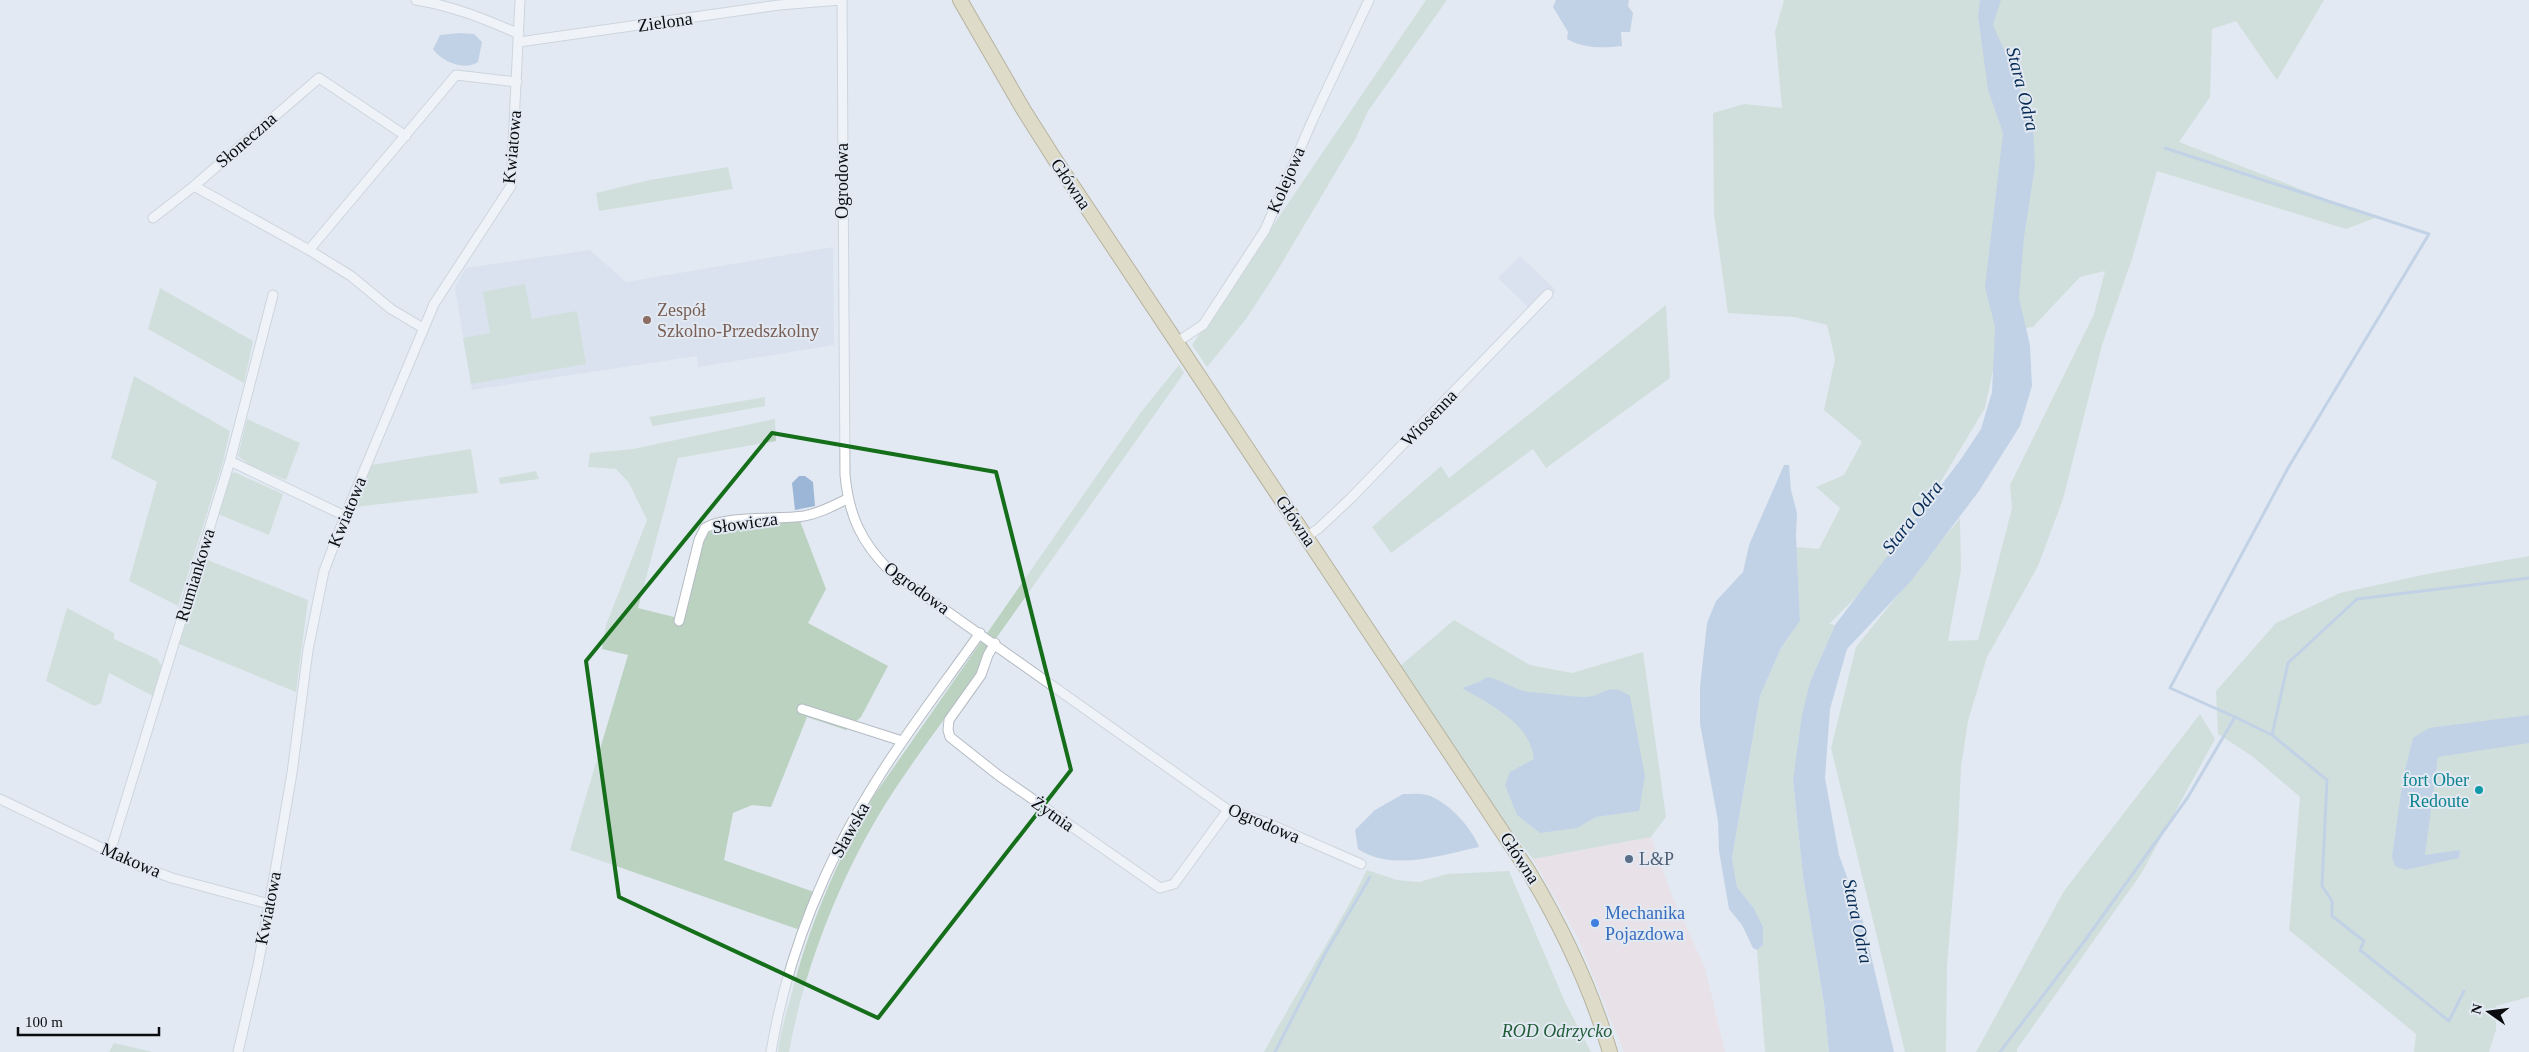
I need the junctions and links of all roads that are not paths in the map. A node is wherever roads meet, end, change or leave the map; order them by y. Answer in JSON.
{"nodes":[{"id":1,"x":416,"y":0,"type":"edge"},
{"id":2,"x":520,"y":0,"type":"edge"},
{"id":3,"x":841,"y":0,"type":"edge"},
{"id":4,"x":960,"y":0,"type":"edge"},
{"id":5,"x":1369,"y":0,"type":"edge"},
{"id":6,"x":519,"y":38,"type":"junction"},
{"id":7,"x":517,"y":82,"type":"junction"},
{"id":8,"x":406,"y":136,"type":"junction"},
{"id":9,"x":194,"y":186,"type":"junction"},
{"id":10,"x":153,"y":218,"type":"dead end"},
{"id":11,"x":308,"y":250,"type":"junction"},
{"id":12,"x":1548,"y":294,"type":"dead end"},
{"id":13,"x":273,"y":295,"type":"dead end"},
{"id":14,"x":423,"y":328,"type":"junction"},
{"id":15,"x":1177,"y":342,"type":"junction"},
{"id":16,"x":230,"y":461,"type":"junction"},
{"id":17,"x":847,"y":499,"type":"junction"},
{"id":18,"x":345,"y":516,"type":"junction"},
{"id":19,"x":1306,"y":537,"type":"junction"},
{"id":20,"x":679,"y":621,"type":"dead end"},
{"id":21,"x":980,"y":633,"type":"junction"},
{"id":22,"x":995,"y":643,"type":"junction"},
{"id":23,"x":802,"y":709,"type":"dead end"},
{"id":24,"x":902,"y":741,"type":"junction"},
{"id":25,"x":0,"y":800,"type":"edge"},
{"id":26,"x":1228,"y":810,"type":"junction"},
{"id":27,"x":110,"y":852,"type":"junction"},
{"id":28,"x":1361,"y":864,"type":"dead end"},
{"id":29,"x":269,"y":904,"type":"junction"},
{"id":30,"x":238,"y":1052,"type":"edge"},
{"id":31,"x":772,"y":1052,"type":"edge"},
{"id":32,"x":1610,"y":1052,"type":"edge"}],
"edges":[{"from":1,"to":6,"type":"street"},
{"from":2,"to":6,"type":"street","name":"Kwiatowa"},
{"from":3,"to":6,"type":"street","name":"Zielona"},
{"from":3,"to":17,"type":"street","name":"Ogrodowa"},
{"from":4,"to":15,"type":"main road","name":"Główna"},
{"from":5,"to":15,"type":"street","name":"Kolejowa"},
{"from":6,"to":7,"type":"street","name":"Kwiatowa"},
{"from":7,"to":8,"type":"street"},
{"from":7,"to":14,"type":"street","name":"Kwiatowa"},
{"from":8,"to":9,"type":"street","name":"Słoneczna"},
{"from":8,"to":11,"type":"street"},
{"from":9,"to":10,"type":"street"},
{"from":9,"to":11,"type":"street"},
{"from":11,"to":14,"type":"street"},
{"from":12,"to":19,"type":"street","name":"Wiosenna"},
{"from":13,"to":16,"type":"street","name":"Rumiankowa"},
{"from":14,"to":18,"type":"street","name":"Kwiatowa"},
{"from":15,"to":19,"type":"main road","name":"Główna"},
{"from":16,"to":18,"type":"street"},
{"from":16,"to":27,"type":"street","name":"Rumiankowa"},
{"from":17,"to":20,"type":"street","name":"Słowicza"},
{"from":17,"to":21,"type":"street","name":"Ogrodowa"},
{"from":18,"to":29,"type":"street","name":"Kwiatowa"},
{"from":19,"to":32,"type":"main road","name":"Główna"},
{"from":21,"to":22,"type":"street","name":"Ogrodowa"},
{"from":21,"to":24,"type":"street","name":"Sławska"},
{"from":22,"to":26,"type":"street","name":"Ogrodowa"},
{"from":22,"to":26,"type":"street","name":"Żytnia"},
{"from":23,"to":24,"type":"street"},
{"from":24,"to":31,"type":"street","name":"Sławska"},
{"from":25,"to":27,"type":"street","name":"Makowa"},
{"from":26,"to":28,"type":"street","name":"Ogrodowa"},
{"from":27,"to":29,"type":"street","name":"Makowa"},
{"from":29,"to":30,"type":"street","name":"Kwiatowa"}]}
